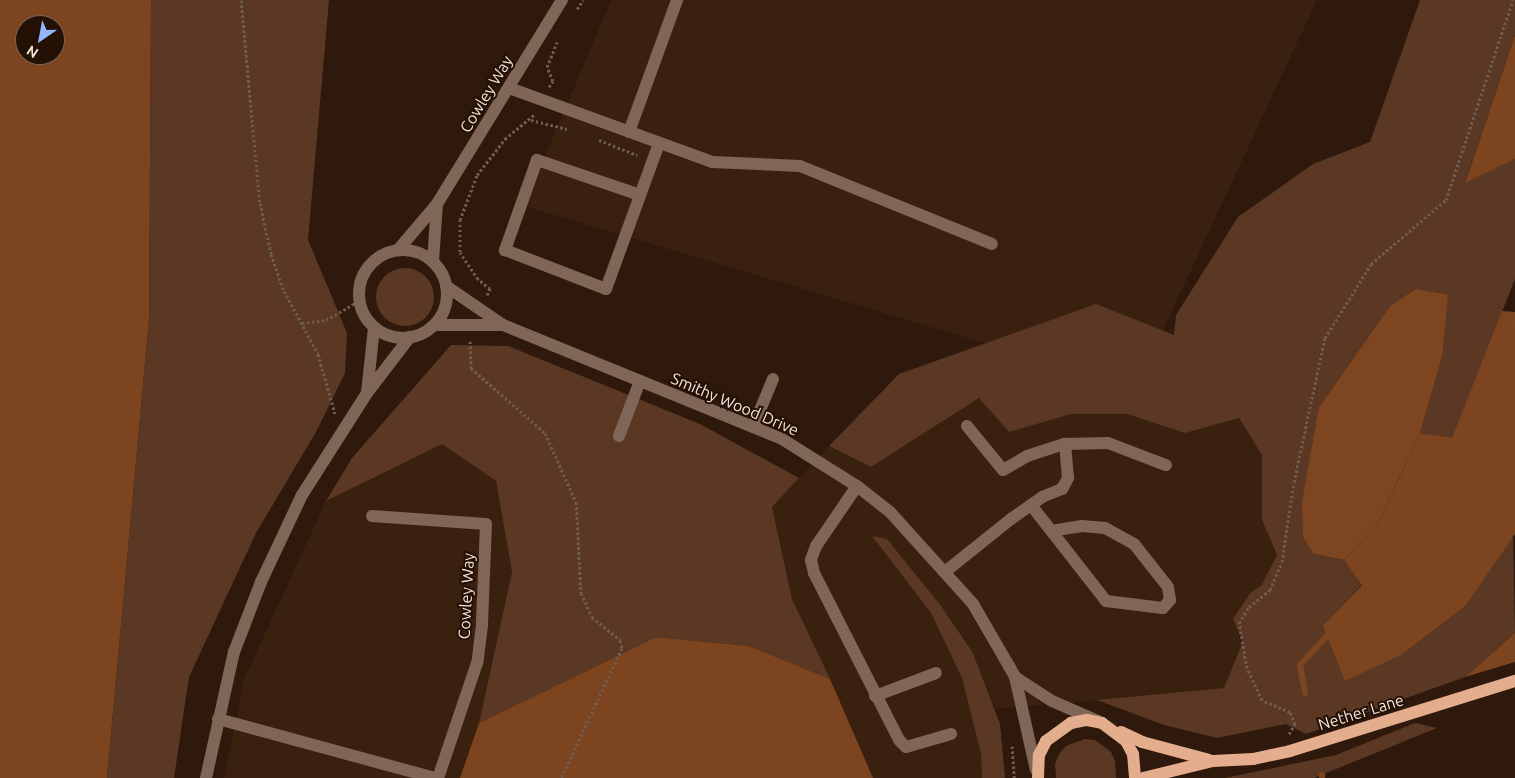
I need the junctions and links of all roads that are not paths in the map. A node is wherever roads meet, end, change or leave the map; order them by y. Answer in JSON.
{"nodes":[{"id":1,"x":562,"y":0,"type":"edge"},
{"id":2,"x":677,"y":0,"type":"edge"},
{"id":3,"x":509,"y":88,"type":"junction"},
{"id":4,"x":629,"y":132,"type":"junction"},
{"id":5,"x":659,"y":142,"type":"junction"},
{"id":6,"x":640,"y":195,"type":"junction"},
{"id":7,"x":438,"y":204,"type":"junction"},
{"id":8,"x":992,"y":244,"type":"dead end"},
{"id":9,"x":398,"y":250,"type":"junction"},
{"id":10,"x":433,"y":262,"type":"junction"},
{"id":11,"x":446,"y":286,"type":"junction"},
{"id":12,"x":434,"y":325,"type":"junction"},
{"id":13,"x":503,"y":325,"type":"junction"},
{"id":14,"x":374,"y":328,"type":"junction"},
{"id":15,"x":410,"y":338,"type":"junction"},
{"id":16,"x":773,"y":379,"type":"dead end"},
{"id":17,"x":640,"y":381,"type":"junction"},
{"id":18,"x":367,"y":393,"type":"junction"},
{"id":19,"x":967,"y":426,"type":"dead end"},
{"id":20,"x":753,"y":427,"type":"junction"},
{"id":21,"x":619,"y":436,"type":"dead end"},
{"id":22,"x":1065,"y":444,"type":"junction"},
{"id":23,"x":1166,"y":465,"type":"dead end"},
{"id":24,"x":858,"y":486,"type":"junction"},
{"id":25,"x":1031,"y":505,"type":"junction"},
{"id":26,"x":372,"y":516,"type":"dead end"},
{"id":27,"x":1051,"y":531,"type":"junction"},
{"id":28,"x":946,"y":571,"type":"junction"},
{"id":29,"x":936,"y":673,"type":"dead end"},
{"id":30,"x":1015,"y":676,"type":"junction"},
{"id":31,"x":1515,"y":681,"type":"edge"},
{"id":32,"x":875,"y":696,"type":"junction"},
{"id":33,"x":218,"y":719,"type":"junction"},
{"id":34,"x":1102,"y":723,"type":"junction"},
{"id":35,"x":1116,"y":730,"type":"junction"},
{"id":36,"x":951,"y":734,"type":"dead end"},
{"id":37,"x":1213,"y":761,"type":"junction"},
{"id":38,"x":1037,"y":774,"type":"edge"},
{"id":39,"x":206,"y":778,"type":"edge"},
{"id":40,"x":437,"y":778,"type":"edge"},
{"id":41,"x":1135,"y":778,"type":"edge"},
{"id":42,"x":1143,"y":778,"type":"edge"}],
"edges":[{"from":1,"to":3,"type":"street","name":"Cowley Way"},
{"from":2,"to":4,"type":"street"},
{"from":3,"to":4,"type":"street"},
{"from":3,"to":7,"type":"street","name":"Cowley Way"},
{"from":4,"to":5,"type":"street"},
{"from":5,"to":6,"type":"street"},
{"from":5,"to":8,"type":"street"},
{"from":6,"to":6,"type":"street"},
{"from":7,"to":9,"type":"street","name":"Cowley Way"},
{"from":7,"to":10,"type":"street","name":"Cowley Way"},
{"from":9,"to":10,"type":"street"},
{"from":9,"to":14,"type":"street"},
{"from":10,"to":11,"type":"street"},
{"from":11,"to":12,"type":"street"},
{"from":11,"to":13,"type":"street","name":"Smithy Wood Drive"},
{"from":12,"to":13,"type":"street","name":"Smithy Wood Drive"},
{"from":12,"to":15,"type":"street"},
{"from":13,"to":17,"type":"street","name":"Smithy Wood Drive"},
{"from":14,"to":15,"type":"street"},
{"from":14,"to":18,"type":"street"},
{"from":15,"to":18,"type":"street"},
{"from":16,"to":20,"type":"street"},
{"from":17,"to":20,"type":"street","name":"Smithy Wood Drive"},
{"from":17,"to":21,"type":"street"},
{"from":18,"to":33,"type":"street"},
{"from":19,"to":22,"type":"street"},
{"from":20,"to":24,"type":"street","name":"Smithy Wood Drive"},
{"from":22,"to":23,"type":"street"},
{"from":22,"to":25,"type":"street"},
{"from":24,"to":28,"type":"street","name":"Smithy Wood Drive"},
{"from":24,"to":32,"type":"street"},
{"from":25,"to":27,"type":"street"},
{"from":25,"to":28,"type":"street"},
{"from":26,"to":40,"type":"street","name":"Cowley Way"},
{"from":27,"to":27,"type":"street"},
{"from":28,"to":30,"type":"street","name":"Smithy Wood Drive"},
{"from":29,"to":32,"type":"street"},
{"from":30,"to":34,"type":"street","name":"Smithy Wood Drive"},
{"from":30,"to":38,"type":"street","name":"Smithy Wood Drive"},
{"from":31,"to":37,"type":"main road","name":"Nether Lane"},
{"from":32,"to":36,"type":"street"},
{"from":33,"to":39,"type":"street"},
{"from":33,"to":40,"type":"street","name":"Cowley Way"},
{"from":34,"to":35,"type":"main road","name":"Nether Lane"},
{"from":34,"to":38,"type":"main road"},
{"from":35,"to":37,"type":"main road","name":"Nether Lane"},
{"from":35,"to":41,"type":"main road"},
{"from":37,"to":42,"type":"main road","name":"Nether Lane"}]}
